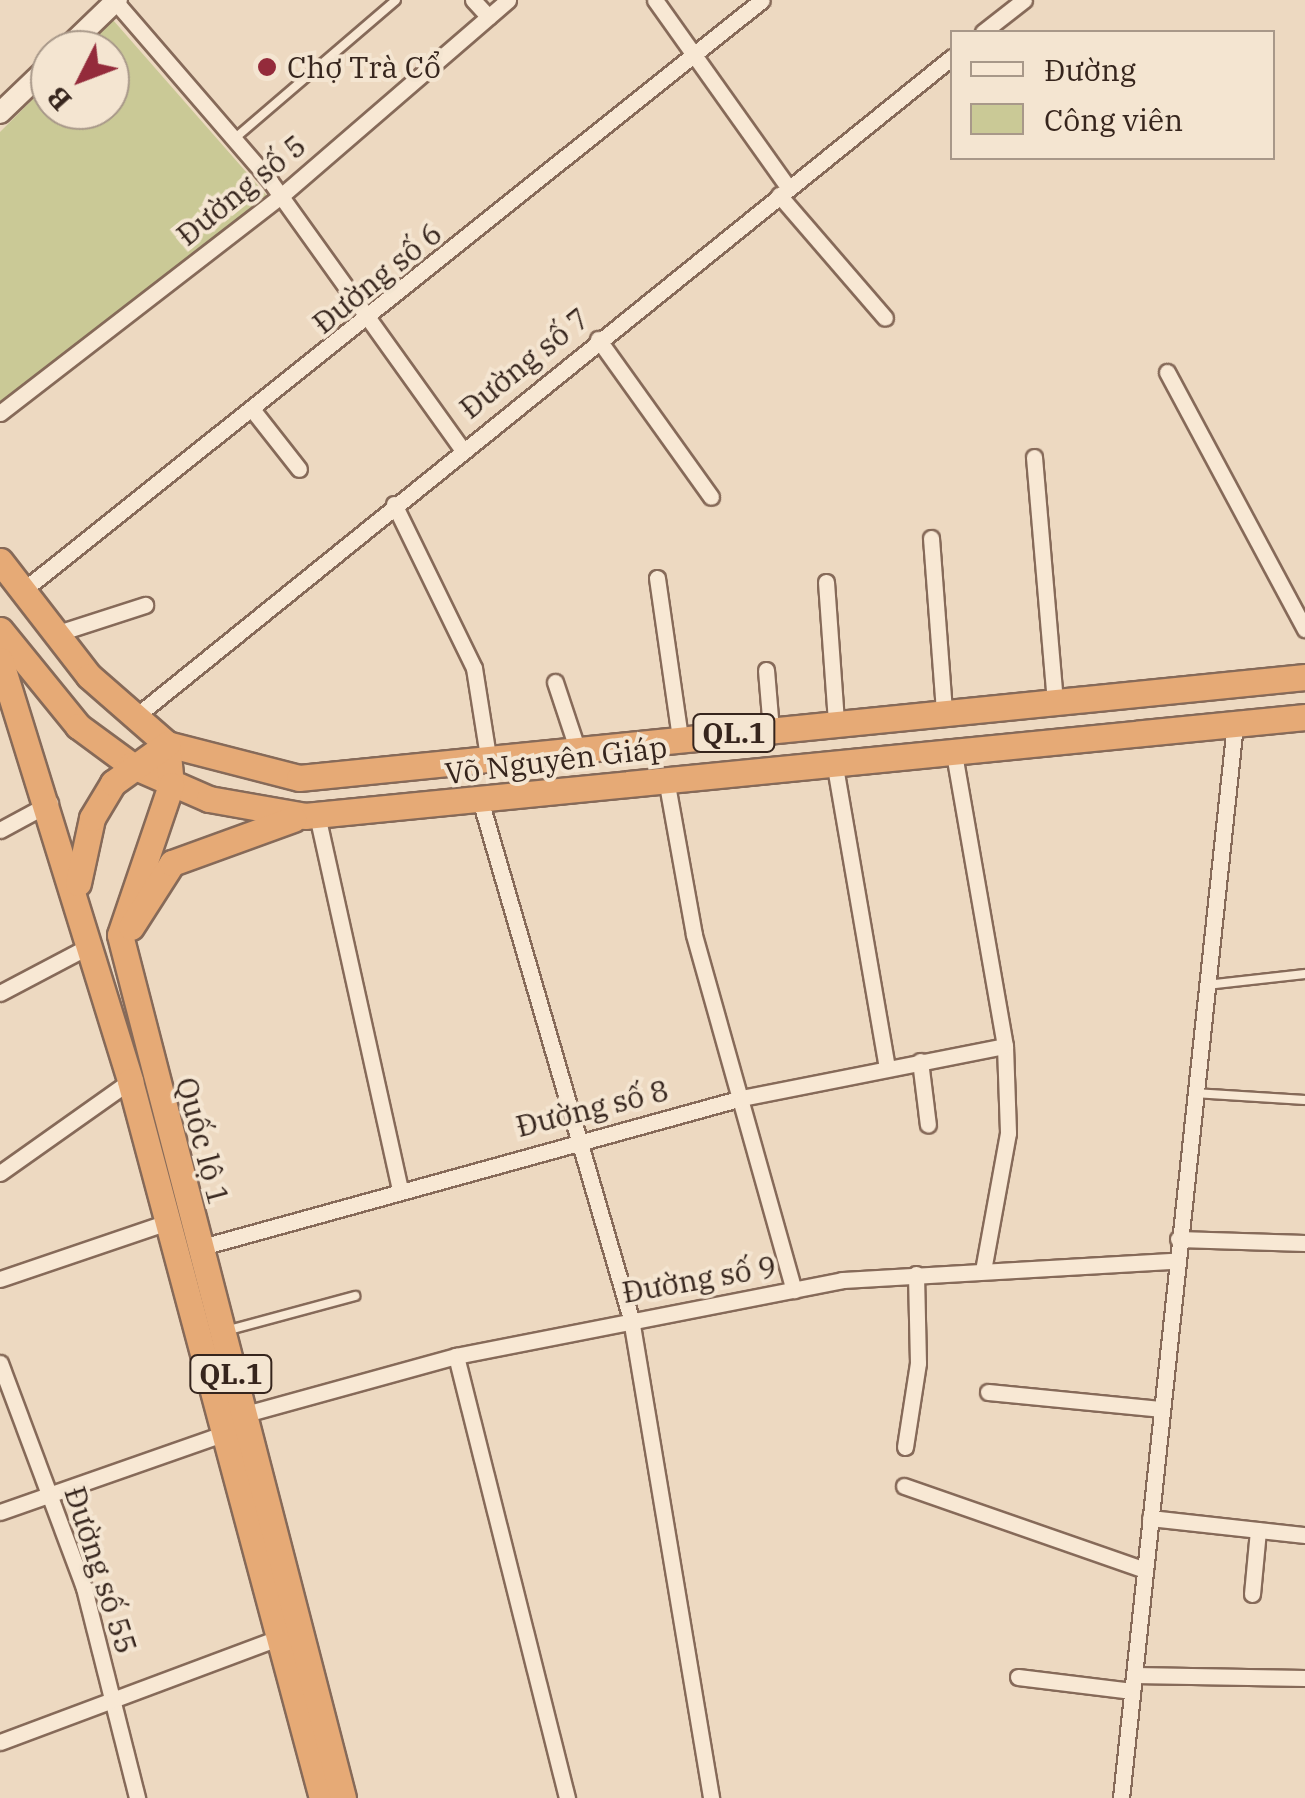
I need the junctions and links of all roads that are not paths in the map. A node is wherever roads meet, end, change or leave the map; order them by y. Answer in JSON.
{"nodes":[{"id":1,"x":116,"y":0,"type":"edge"},
{"id":2,"x":396,"y":0,"type":"edge"},
{"id":3,"x":472,"y":0,"type":"edge"},
{"id":4,"x":508,"y":0,"type":"edge"},
{"id":5,"x":655,"y":0,"type":"edge"},
{"id":6,"x":762,"y":0,"type":"edge"},
{"id":7,"x":1024,"y":0,"type":"edge"},
{"id":8,"x":489,"y":17,"type":"junction"},
{"id":9,"x":86,"y":30,"type":"edge"},
{"id":10,"x":986,"y":30,"type":"edge"},
{"id":11,"x":695,"y":54,"type":"junction"},
{"id":12,"x":950,"y":58,"type":"edge"},
{"id":13,"x":30,"y":84,"type":"edge"},
{"id":14,"x":0,"y":113,"type":"edge"},
{"id":15,"x":234,"y":139,"type":"junction"},
{"id":16,"x":784,"y":191,"type":"junction"},
{"id":17,"x":280,"y":196,"type":"junction"},
{"id":18,"x":885,"y":318,"type":"dead end"},
{"id":19,"x":366,"y":322,"type":"junction"},
{"id":20,"x":598,"y":339,"type":"junction"},
{"id":21,"x":1167,"y":372,"type":"dead end"},
{"id":22,"x":0,"y":413,"type":"edge"},
{"id":23,"x":255,"y":413,"type":"junction"},
{"id":24,"x":461,"y":448,"type":"junction"},
{"id":25,"x":1034,"y":457,"type":"dead end"},
{"id":26,"x":298,"y":469,"type":"dead end"},
{"id":27,"x":711,"y":497,"type":"dead end"},
{"id":28,"x":394,"y":504,"type":"junction"},
{"id":29,"x":931,"y":538,"type":"dead end"},
{"id":30,"x":0,"y":561,"type":"edge"},
{"id":31,"x":656,"y":578,"type":"dead end"},
{"id":32,"x":826,"y":582,"type":"dead end"},
{"id":33,"x":21,"y":592,"type":"junction"},
{"id":34,"x":145,"y":605,"type":"dead end"},
{"id":35,"x":1305,"y":629,"type":"edge"},
{"id":36,"x":0,"y":630,"type":"edge"},
{"id":37,"x":52,"y":635,"type":"junction"},
{"id":38,"x":4,"y":661,"type":"edge"},
{"id":39,"x":766,"y":670,"type":"dead end"},
{"id":40,"x":1305,"y":677,"type":"edge"},
{"id":41,"x":555,"y":682,"type":"dead end"},
{"id":42,"x":1055,"y":702,"type":"junction"},
{"id":43,"x":944,"y":712,"type":"junction"},
{"id":44,"x":135,"y":717,"type":"junction"},
{"id":45,"x":1305,"y":717,"type":"edge"},
{"id":46,"x":836,"y":723,"type":"junction"},
{"id":47,"x":1235,"y":724,"type":"junction"},
{"id":48,"x":771,"y":729,"type":"junction"},
{"id":49,"x":680,"y":738,"type":"junction"},
{"id":50,"x":167,"y":744,"type":"junction"},
{"id":51,"x":577,"y":748,"type":"junction"},
{"id":52,"x":953,"y":748,"type":"junction"},
{"id":53,"x":488,"y":756,"type":"junction"},
{"id":54,"x":834,"y":761,"type":"junction"},
{"id":55,"x":131,"y":765,"type":"junction"},
{"id":56,"x":666,"y":780,"type":"junction"},
{"id":57,"x":171,"y":785,"type":"junction"},
{"id":58,"x":50,"y":803,"type":"junction"},
{"id":59,"x":480,"y":803,"type":"junction"},
{"id":60,"x":311,"y":816,"type":"junction"},
{"id":61,"x":0,"y":830,"type":"edge"},
{"id":62,"x":77,"y":902,"type":"junction"},
{"id":63,"x":89,"y":946,"type":"junction"},
{"id":64,"x":123,"y":950,"type":"junction"},
{"id":65,"x":1305,"y":974,"type":"edge"},
{"id":66,"x":1206,"y":985,"type":"junction"},
{"id":67,"x":0,"y":993,"type":"edge"},
{"id":68,"x":1005,"y":1046,"type":"junction"},
{"id":69,"x":920,"y":1061,"type":"junction"},
{"id":70,"x":887,"y":1067,"type":"junction"},
{"id":71,"x":130,"y":1080,"type":"junction"},
{"id":72,"x":1194,"y":1093,"type":"junction"},
{"id":73,"x":742,"y":1098,"type":"junction"},
{"id":74,"x":1305,"y":1100,"type":"edge"},
{"id":75,"x":928,"y":1126,"type":"dead end"},
{"id":76,"x":579,"y":1140,"type":"junction"},
{"id":77,"x":0,"y":1173,"type":"edge"},
{"id":78,"x":399,"y":1186,"type":"junction"},
{"id":79,"x":167,"y":1222,"type":"junction"},
{"id":80,"x":1178,"y":1240,"type":"junction"},
{"id":81,"x":1305,"y":1243,"type":"edge"},
{"id":82,"x":198,"y":1248,"type":"junction"},
{"id":83,"x":1175,"y":1261,"type":"junction"},
{"id":84,"x":983,"y":1271,"type":"junction"},
{"id":85,"x":916,"y":1274,"type":"junction"},
{"id":86,"x":0,"y":1279,"type":"edge"},
{"id":87,"x":794,"y":1290,"type":"junction"},
{"id":88,"x":355,"y":1296,"type":"dead end"},
{"id":89,"x":631,"y":1319,"type":"junction"},
{"id":90,"x":221,"y":1332,"type":"junction"},
{"id":91,"x":456,"y":1356,"type":"junction"},
{"id":92,"x":0,"y":1362,"type":"edge"},
{"id":93,"x":988,"y":1392,"type":"dead end"},
{"id":94,"x":1160,"y":1409,"type":"junction"},
{"id":95,"x":242,"y":1414,"type":"junction"},
{"id":96,"x":222,"y":1434,"type":"junction"},
{"id":97,"x":905,"y":1446,"type":"dead end"},
{"id":98,"x":904,"y":1486,"type":"dead end"},
{"id":99,"x":48,"y":1494,"type":"junction"},
{"id":100,"x":0,"y":1512,"type":"edge"},
{"id":101,"x":1150,"y":1518,"type":"junction"},
{"id":102,"x":1258,"y":1530,"type":"junction"},
{"id":103,"x":1305,"y":1535,"type":"edge"},
{"id":104,"x":1145,"y":1570,"type":"junction"},
{"id":105,"x":1252,"y":1594,"type":"dead end"},
{"id":106,"x":281,"y":1637,"type":"junction"},
{"id":107,"x":1018,"y":1677,"type":"dead end"},
{"id":108,"x":1305,"y":1678,"type":"edge"},
{"id":109,"x":1133,"y":1683,"type":"junction"},
{"id":110,"x":112,"y":1699,"type":"junction"},
{"id":111,"x":0,"y":1742,"type":"edge"},
{"id":112,"x":137,"y":1798,"type":"edge"},
{"id":113,"x":322,"y":1798,"type":"edge"},
{"id":114,"x":343,"y":1798,"type":"edge"},
{"id":115,"x":567,"y":1798,"type":"edge"},
{"id":116,"x":710,"y":1798,"type":"edge"},
{"id":117,"x":1120,"y":1798,"type":"edge"}],
"edges":[{"from":1,"to":9,"type":"street"},
{"from":1,"to":15,"type":"street"},
{"from":2,"to":15,"type":"lane"},
{"from":3,"to":8,"type":"street"},
{"from":4,"to":8,"type":"street","name":"Đường số 5"},
{"from":5,"to":11,"type":"street"},
{"from":6,"to":11,"type":"street","name":"Đường số 6"},
{"from":7,"to":10,"type":"street"},
{"from":8,"to":17,"type":"street","name":"Đường số 5"},
{"from":11,"to":16,"type":"street"},
{"from":11,"to":19,"type":"street","name":"Đường số 6"},
{"from":12,"to":16,"type":"street","name":"Đường số 7"},
{"from":13,"to":14,"type":"street"},
{"from":15,"to":17,"type":"street"},
{"from":16,"to":18,"type":"street"},
{"from":16,"to":20,"type":"street","name":"Đường số 7"},
{"from":17,"to":19,"type":"street"},
{"from":17,"to":22,"type":"street","name":"Đường số 5"},
{"from":19,"to":23,"type":"street","name":"Đường số 6"},
{"from":19,"to":24,"type":"street"},
{"from":20,"to":24,"type":"street","name":"Đường số 7"},
{"from":20,"to":27,"type":"street"},
{"from":21,"to":35,"type":"street"},
{"from":23,"to":26,"type":"street"},
{"from":23,"to":33,"type":"street","name":"Đường số 6"},
{"from":24,"to":28,"type":"street","name":"Đường số 7"},
{"from":25,"to":42,"type":"street"},
{"from":28,"to":44,"type":"street","name":"Đường số 7"},
{"from":28,"to":53,"type":"street"},
{"from":29,"to":43,"type":"street"},
{"from":30,"to":33,"type":"highway","number":"QL.1"},
{"from":31,"to":49,"type":"street"},
{"from":32,"to":46,"type":"street"},
{"from":33,"to":37,"type":"highway","number":"QL.1"},
{"from":34,"to":37,"type":"street"},
{"from":36,"to":38,"type":"highway","name":"Võ Nguyên Giáp","number":"QL.1"},
{"from":37,"to":44,"type":"highway","number":"QL.1"},
{"from":38,"to":55,"type":"highway","name":"Võ Nguyên Giáp","number":"QL.1"},
{"from":38,"to":58,"type":"highway","name":"Quốc lộ 1","number":"QL.1"},
{"from":39,"to":48,"type":"street"},
{"from":40,"to":42,"type":"highway","name":"Võ Nguyên Giáp","number":"QL.1"},
{"from":41,"to":51,"type":"street"},
{"from":42,"to":43,"type":"highway","name":"Võ Nguyên Giáp","number":"QL.1"},
{"from":43,"to":46,"type":"highway","name":"Võ Nguyên Giáp","number":"QL.1"},
{"from":44,"to":50,"type":"highway","number":"QL.1"},
{"from":45,"to":47,"type":"highway","name":"Võ Nguyên Giáp","number":"QL.1"},
{"from":46,"to":48,"type":"highway","name":"Võ Nguyên Giáp","number":"QL.1"},
{"from":47,"to":52,"type":"highway","name":"Võ Nguyên Giáp","number":"QL.1"},
{"from":47,"to":66,"type":"street"},
{"from":48,"to":49,"type":"highway","name":"Võ Nguyên Giáp","number":"QL.1"},
{"from":49,"to":51,"type":"highway","name":"Võ Nguyên Giáp","number":"QL.1"},
{"from":50,"to":53,"type":"highway","name":"Võ Nguyên Giáp","number":"QL.1"},
{"from":50,"to":55,"type":"highway"},
{"from":50,"to":57,"type":"highway","name":"Quốc lộ 1","number":"QL.1"},
{"from":51,"to":53,"type":"highway","name":"Võ Nguyên Giáp","number":"QL.1"},
{"from":52,"to":54,"type":"highway","name":"Võ Nguyên Giáp","number":"QL.1"},
{"from":52,"to":68,"type":"street"},
{"from":54,"to":56,"type":"highway","name":"Võ Nguyên Giáp","number":"QL.1"},
{"from":54,"to":70,"type":"street"},
{"from":55,"to":57,"type":"highway","name":"Võ Nguyên Giáp","number":"QL.1"},
{"from":55,"to":62,"type":"highway"},
{"from":56,"to":59,"type":"highway","name":"Võ Nguyên Giáp","number":"QL.1"},
{"from":56,"to":73,"type":"street"},
{"from":57,"to":60,"type":"highway","name":"Võ Nguyên Giáp","number":"QL.1"},
{"from":57,"to":64,"type":"highway","name":"Quốc lộ 1","number":"QL.1"},
{"from":58,"to":61,"type":"street"},
{"from":58,"to":62,"type":"highway","name":"Quốc lộ 1","number":"QL.1"},
{"from":59,"to":60,"type":"highway","name":"Võ Nguyên Giáp","number":"QL.1"},
{"from":59,"to":76,"type":"street"},
{"from":60,"to":64,"type":"highway"},
{"from":60,"to":78,"type":"street"},
{"from":62,"to":63,"type":"highway","name":"Quốc lộ 1","number":"QL.1"},
{"from":63,"to":67,"type":"street"},
{"from":63,"to":71,"type":"highway","name":"Quốc lộ 1","number":"QL.1"},
{"from":64,"to":82,"type":"highway","name":"Quốc lộ 1","number":"QL.1"},
{"from":65,"to":66,"type":"lane"},
{"from":66,"to":72,"type":"street"},
{"from":68,"to":69,"type":"street","name":"Đường số 8"},
{"from":68,"to":84,"type":"street"},
{"from":69,"to":70,"type":"street","name":"Đường số 8"},
{"from":69,"to":75,"type":"street"},
{"from":70,"to":73,"type":"street","name":"Đường số 8"},
{"from":71,"to":77,"type":"street"},
{"from":71,"to":79,"type":"highway","name":"Quốc lộ 1","number":"QL.1"},
{"from":72,"to":74,"type":"lane"},
{"from":72,"to":80,"type":"street"},
{"from":73,"to":76,"type":"street","name":"Đường số 8"},
{"from":73,"to":87,"type":"street"},
{"from":76,"to":78,"type":"street","name":"Đường số 8"},
{"from":76,"to":89,"type":"street"},
{"from":78,"to":82,"type":"street","name":"Đường số 8"},
{"from":79,"to":86,"type":"street"},
{"from":79,"to":96,"type":"highway","name":"Quốc lộ 1","number":"QL.1"},
{"from":80,"to":81,"type":"street"},
{"from":80,"to":83,"type":"street"},
{"from":82,"to":90,"type":"highway","name":"Quốc lộ 1","number":"QL.1"},
{"from":83,"to":84,"type":"street","name":"Đường số 9"},
{"from":83,"to":94,"type":"street"},
{"from":84,"to":85,"type":"street","name":"Đường số 9"},
{"from":85,"to":87,"type":"street","name":"Đường số 9"},
{"from":85,"to":97,"type":"street"},
{"from":87,"to":89,"type":"street","name":"Đường số 9"},
{"from":88,"to":90,"type":"lane"},
{"from":89,"to":91,"type":"street","name":"Đường số 9"},
{"from":89,"to":116,"type":"street"},
{"from":90,"to":95,"type":"highway","name":"Quốc lộ 1","number":"QL.1"},
{"from":91,"to":95,"type":"street","name":"Đường số 9"},
{"from":91,"to":115,"type":"street"},
{"from":92,"to":99,"type":"street","name":"Đường số 55"},
{"from":93,"to":94,"type":"street"},
{"from":94,"to":101,"type":"street"},
{"from":95,"to":114,"type":"highway","name":"Quốc lộ 1","number":"QL.1"},
{"from":96,"to":99,"type":"street"},
{"from":96,"to":106,"type":"highway","name":"Quốc lộ 1","number":"QL.1"},
{"from":98,"to":104,"type":"street"},
{"from":99,"to":100,"type":"street"},
{"from":99,"to":110,"type":"street","name":"Đường số 55"},
{"from":101,"to":102,"type":"street"},
{"from":101,"to":104,"type":"street"},
{"from":102,"to":103,"type":"street"},
{"from":102,"to":105,"type":"street"},
{"from":104,"to":109,"type":"street"},
{"from":106,"to":110,"type":"street"},
{"from":106,"to":113,"type":"highway","name":"Quốc lộ 1","number":"QL.1"},
{"from":107,"to":109,"type":"street"},
{"from":108,"to":109,"type":"street"},
{"from":109,"to":117,"type":"street"},
{"from":110,"to":111,"type":"street"},
{"from":110,"to":112,"type":"street","name":"Đường số 55"}]}
